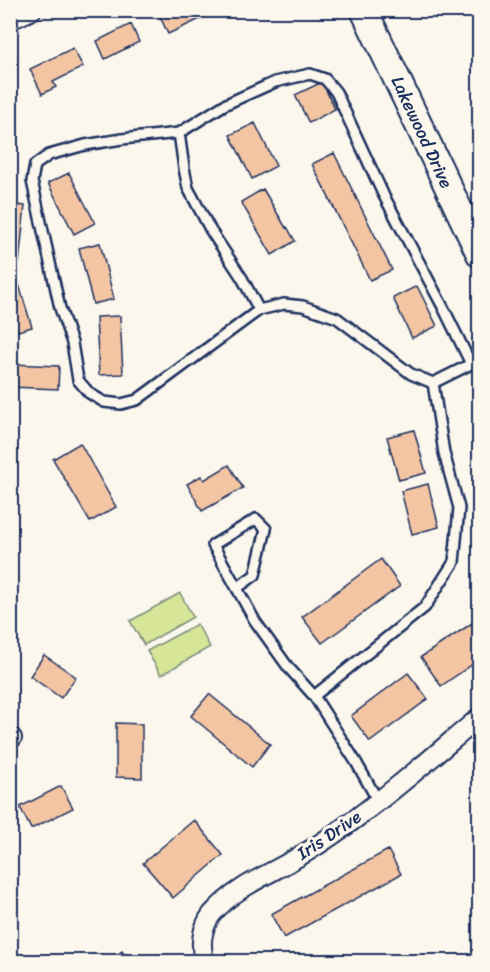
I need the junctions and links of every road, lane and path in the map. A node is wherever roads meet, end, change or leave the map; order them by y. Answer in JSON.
{"nodes":[{"id":1,"x":32,"y":10,"type":"edge"},
{"id":2,"x":364,"y":10,"type":"edge"},
{"id":3,"x":10,"y":20,"type":"edge"},
{"id":4,"x":179,"y":133,"type":"junction"},
{"id":5,"x":480,"y":254,"type":"edge"},
{"id":6,"x":259,"y":310,"type":"junction"},
{"id":7,"x":480,"y":351,"type":"edge"},
{"id":8,"x":475,"y":364,"type":"edge"},
{"id":9,"x":434,"y":383,"type":"junction"},
{"id":10,"x":237,"y":588,"type":"junction"},
{"id":11,"x":314,"y":696,"type":"junction"},
{"id":12,"x":480,"y":717,"type":"edge"},
{"id":13,"x":378,"y":801,"type":"junction"},
{"id":14,"x":205,"y":962,"type":"edge"}],
"edges":[{"from":1,"to":3,"type":"street"},
{"from":2,"to":5,"type":"street","name":"Lakewood Drive"},
{"from":4,"to":6,"type":"lane"},
{"from":4,"to":6,"type":"lane"},
{"from":4,"to":8,"type":"lane"},
{"from":6,"to":9,"type":"lane"},
{"from":7,"to":8,"type":"lane"},
{"from":8,"to":9,"type":"lane"},
{"from":9,"to":11,"type":"lane"},
{"from":10,"to":10,"type":"lane"},
{"from":10,"to":11,"type":"lane"},
{"from":11,"to":13,"type":"lane"},
{"from":12,"to":13,"type":"street","name":"Iris Drive"},
{"from":13,"to":14,"type":"street","name":"Iris Drive"}]}
